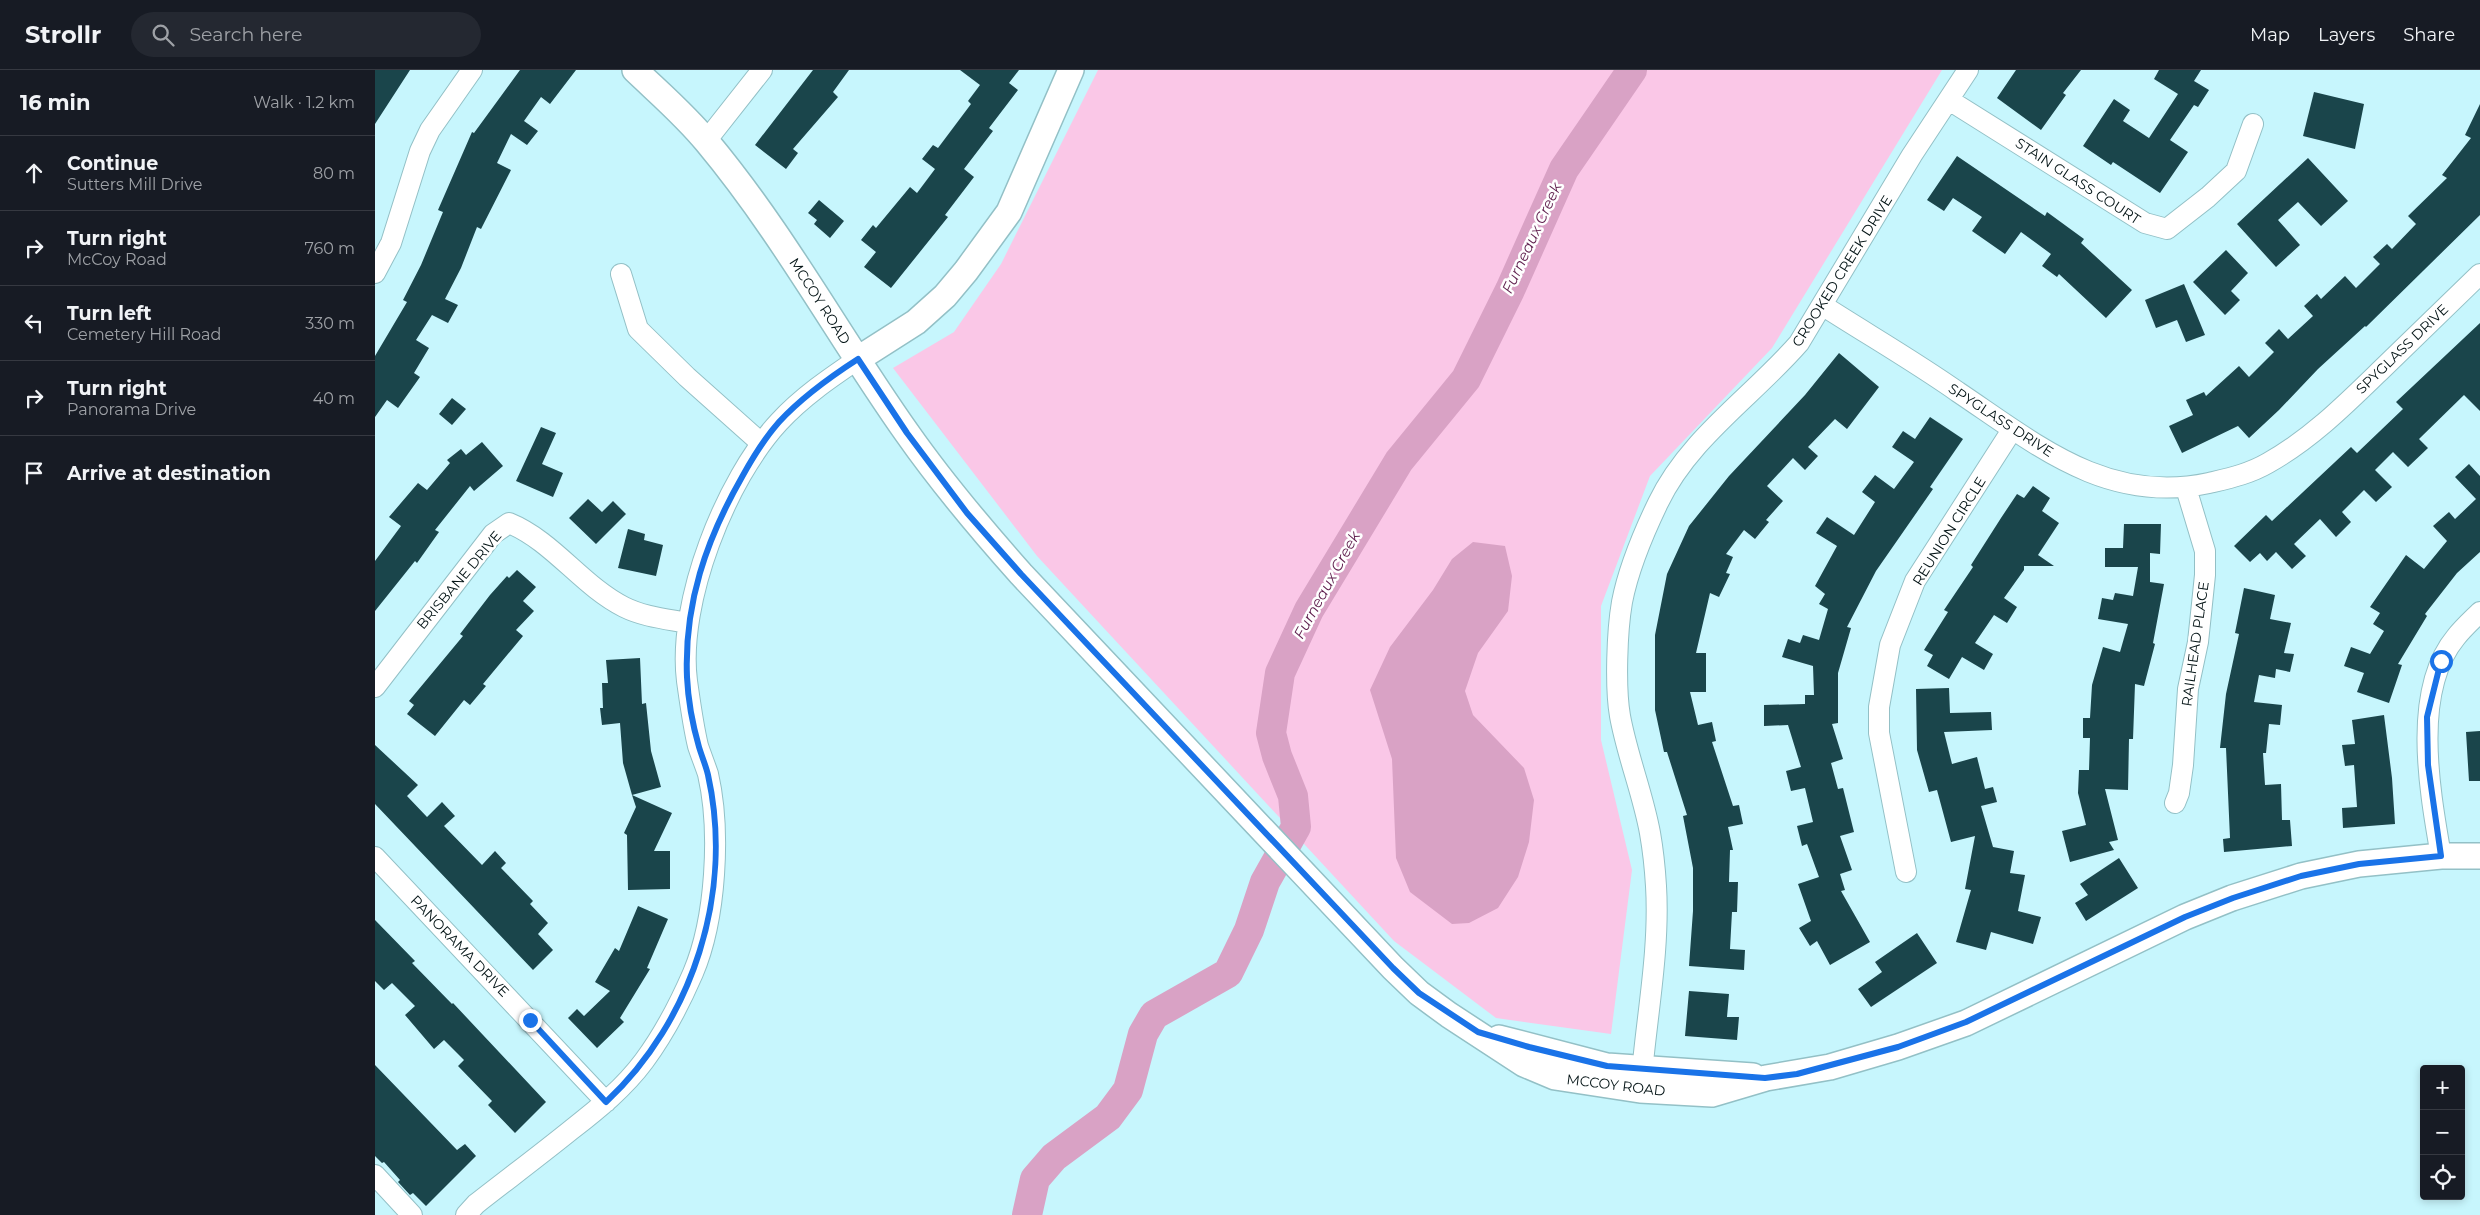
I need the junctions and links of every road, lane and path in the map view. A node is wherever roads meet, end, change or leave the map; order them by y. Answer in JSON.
{"nodes":[{"id":1,"x":472,"y":70,"type":"edge"},
{"id":2,"x":635,"y":70,"type":"edge"},
{"id":3,"x":762,"y":70,"type":"edge"},
{"id":4,"x":1071,"y":70,"type":"edge"},
{"id":5,"x":1968,"y":70,"type":"edge"},
{"id":6,"x":1949,"y":100,"type":"junction"},
{"id":7,"x":2253,"y":124,"type":"dead end"},
{"id":8,"x":707,"y":141,"type":"junction"},
{"id":9,"x":375,"y":273,"type":"edge"},
{"id":10,"x":621,"y":274,"type":"dead end"},
{"id":11,"x":2480,"y":274,"type":"edge"},
{"id":12,"x":1822,"y":305,"type":"junction"},
{"id":13,"x":858,"y":359,"type":"junction"},
{"id":14,"x":2012,"y":430,"type":"junction"},
{"id":15,"x":761,"y":443,"type":"junction"},
{"id":16,"x":2186,"y":488,"type":"junction"},
{"id":17,"x":2480,"y":612,"type":"edge"},
{"id":18,"x":688,"y":623,"type":"junction"},
{"id":19,"x":375,"y":687,"type":"edge"},
{"id":20,"x":2175,"y":803,"type":"dead end"},
{"id":21,"x":2441,"y":856,"type":"junction"},
{"id":22,"x":2480,"y":856,"type":"edge"},
{"id":23,"x":375,"y":857,"type":"edge"},
{"id":24,"x":1905,"y":872,"type":"dead end"},
{"id":25,"x":1641,"y":1080,"type":"junction"},
{"id":26,"x":606,"y":1102,"type":"junction"},
{"id":27,"x":375,"y":1175,"type":"edge"},
{"id":28,"x":412,"y":1215,"type":"edge"},
{"id":29,"x":466,"y":1215,"type":"edge"}],
"edges":[{"from":1,"to":9,"type":"street"},
{"from":2,"to":8,"type":"street","name":"MCCOY ROAD"},
{"from":3,"to":8,"type":"street"},
{"from":4,"to":13,"type":"street"},
{"from":5,"to":6,"type":"street","name":"CROOKED CREEK DRIVE"},
{"from":6,"to":7,"type":"street","name":"STAIN GLASS COURT"},
{"from":6,"to":12,"type":"street","name":"CROOKED CREEK DRIVE"},
{"from":8,"to":13,"type":"street","name":"MCCOY ROAD"},
{"from":10,"to":15,"type":"street"},
{"from":11,"to":16,"type":"street","name":"SPYGLASS DRIVE"},
{"from":12,"to":14,"type":"street","name":"SPYGLASS DRIVE"},
{"from":12,"to":25,"type":"street","name":"CROOKED CREEK DRIVE"},
{"from":13,"to":15,"type":"street"},
{"from":13,"to":25,"type":"street","name":"MCCOY ROAD"},
{"from":14,"to":16,"type":"street","name":"SPYGLASS DRIVE"},
{"from":14,"to":24,"type":"street","name":"REUNION CIRCLE"},
{"from":15,"to":18,"type":"street"},
{"from":16,"to":20,"type":"street","name":"RAILHEAD PLACE"},
{"from":17,"to":21,"type":"street"},
{"from":18,"to":19,"type":"street","name":"BRISBANE DRIVE"},
{"from":18,"to":26,"type":"street"},
{"from":21,"to":22,"type":"street","name":"MCCOY ROAD"},
{"from":21,"to":25,"type":"street","name":"MCCOY ROAD"},
{"from":23,"to":26,"type":"street","name":"PANORAMA DRIVE"},
{"from":26,"to":29,"type":"street"},
{"from":27,"to":28,"type":"street"}]}
